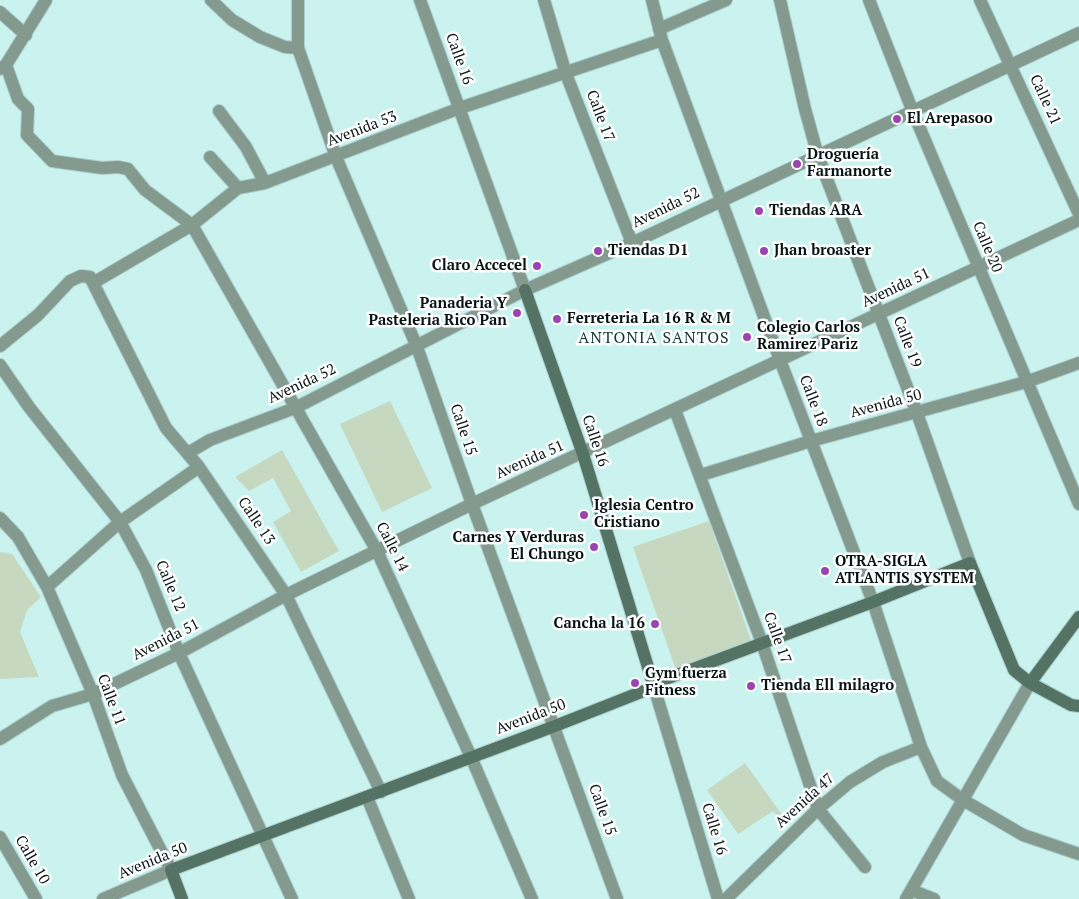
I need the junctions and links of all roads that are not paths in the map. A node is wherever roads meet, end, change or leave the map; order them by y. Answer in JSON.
{"nodes":[{"id":1,"x":46,"y":0,"type":"edge"},
{"id":2,"x":212,"y":0,"type":"edge"},
{"id":3,"x":298,"y":0,"type":"edge"},
{"id":4,"x":420,"y":0,"type":"edge"},
{"id":5,"x":544,"y":0,"type":"edge"},
{"id":6,"x":652,"y":0,"type":"edge"},
{"id":7,"x":726,"y":0,"type":"edge"},
{"id":8,"x":780,"y":0,"type":"edge"},
{"id":9,"x":869,"y":0,"type":"edge"},
{"id":10,"x":980,"y":0,"type":"edge"},
{"id":11,"x":0,"y":12,"type":"edge"},
{"id":12,"x":1079,"y":33,"type":"edge"},
{"id":13,"x":26,"y":35,"type":"junction"},
{"id":14,"x":661,"y":35,"type":"junction"},
{"id":15,"x":298,"y":48,"type":"junction"},
{"id":16,"x":1011,"y":66,"type":"junction"},
{"id":17,"x":3,"y":67,"type":"edge"},
{"id":18,"x":566,"y":74,"type":"junction"},
{"id":19,"x":460,"y":108,"type":"junction"},
{"id":20,"x":219,"y":111,"type":"dead end"},
{"id":21,"x":913,"y":112,"type":"junction"},
{"id":22,"x":336,"y":156,"type":"junction"},
{"id":23,"x":818,"y":156,"type":"junction"},
{"id":24,"x":210,"y":157,"type":"dead end"},
{"id":25,"x":265,"y":183,"type":"junction"},
{"id":26,"x":238,"y":188,"type":"junction"},
{"id":27,"x":721,"y":200,"type":"junction"},
{"id":28,"x":1079,"y":214,"type":"edge"},
{"id":29,"x":1079,"y":220,"type":"edge"},
{"id":30,"x":192,"y":225,"type":"junction"},
{"id":31,"x":632,"y":243,"type":"junction"},
{"id":32,"x":978,"y":268,"type":"junction"},
{"id":33,"x":92,"y":280,"type":"junction"},
{"id":34,"x":525,"y":290,"type":"junction"},
{"id":35,"x":879,"y":314,"type":"junction"},
{"id":36,"x":0,"y":346,"type":"edge"},
{"id":37,"x":417,"y":347,"type":"junction"},
{"id":38,"x":780,"y":360,"type":"junction"},
{"id":39,"x":1079,"y":363,"type":"edge"},
{"id":40,"x":0,"y":365,"type":"edge"},
{"id":41,"x":1026,"y":382,"type":"junction"},
{"id":42,"x":295,"y":408,"type":"junction"},
{"id":43,"x":675,"y":410,"type":"junction"},
{"id":44,"x":917,"y":413,"type":"junction"},
{"id":45,"x":811,"y":441,"type":"junction"},
{"id":46,"x":188,"y":453,"type":"junction"},
{"id":47,"x":583,"y":454,"type":"junction"},
{"id":48,"x":199,"y":467,"type":"junction"},
{"id":49,"x":701,"y":475,"type":"junction"},
{"id":50,"x":472,"y":504,"type":"junction"},
{"id":51,"x":1079,"y":504,"type":"edge"},
{"id":52,"x":0,"y":518,"type":"edge"},
{"id":53,"x":120,"y":522,"type":"junction"},
{"id":54,"x":377,"y":550,"type":"junction"},
{"id":55,"x":970,"y":563,"type":"junction"},
{"id":56,"x":47,"y":587,"type":"junction"},
{"id":57,"x":286,"y":595,"type":"junction"},
{"id":58,"x":874,"y":602,"type":"junction"},
{"id":59,"x":1079,"y":617,"type":"edge"},
{"id":60,"x":762,"y":643,"type":"junction"},
{"id":61,"x":179,"y":653,"type":"junction"},
{"id":62,"x":1030,"y":683,"type":"junction"},
{"id":63,"x":654,"y":687,"type":"junction"},
{"id":64,"x":93,"y":694,"type":"junction"},
{"id":65,"x":1079,"y":706,"type":"edge"},
{"id":66,"x":555,"y":726,"type":"junction"},
{"id":67,"x":0,"y":739,"type":"edge"},
{"id":68,"x":921,"y":747,"type":"junction"},
{"id":69,"x":472,"y":757,"type":"junction"},
{"id":70,"x":381,"y":792,"type":"junction"},
{"id":71,"x":367,"y":797,"type":"junction"},
{"id":72,"x":963,"y":800,"type":"junction"},
{"id":73,"x":818,"y":809,"type":"junction"},
{"id":74,"x":265,"y":836,"type":"junction"},
{"id":75,"x":0,"y":837,"type":"edge"},
{"id":76,"x":1079,"y":854,"type":"edge"},
{"id":77,"x":865,"y":867,"type":"dead end"},
{"id":78,"x":171,"y":870,"type":"junction"},
{"id":79,"x":909,"y":895,"type":"edge"},
{"id":80,"x":36,"y":899,"type":"edge"},
{"id":81,"x":104,"y":899,"type":"edge"},
{"id":82,"x":182,"y":899,"type":"edge"},
{"id":83,"x":292,"y":899,"type":"edge"},
{"id":84,"x":409,"y":899,"type":"edge"},
{"id":85,"x":532,"y":899,"type":"edge"},
{"id":86,"x":617,"y":899,"type":"edge"},
{"id":87,"x":718,"y":899,"type":"edge"},
{"id":88,"x":726,"y":899,"type":"edge"},
{"id":89,"x":934,"y":899,"type":"edge"}],
"edges":[{"from":1,"to":13,"type":"street"},
{"from":2,"to":15,"type":"street"},
{"from":3,"to":15,"type":"street","name":"Calle 15"},
{"from":4,"to":19,"type":"street","name":"Calle 16"},
{"from":5,"to":18,"type":"street","name":"Calle 17"},
{"from":6,"to":14,"type":"street","name":"Calle 18"},
{"from":7,"to":14,"type":"street","name":"Avenida 53"},
{"from":8,"to":23,"type":"street","name":"Calle 19"},
{"from":9,"to":21,"type":"street","name":"Calle 20"},
{"from":10,"to":16,"type":"street","name":"Calle 21"},
{"from":11,"to":13,"type":"street"},
{"from":12,"to":16,"type":"street","name":"Avenida 52"},
{"from":13,"to":17,"type":"street"},
{"from":14,"to":18,"type":"street","name":"Avenida 53"},
{"from":14,"to":27,"type":"street","name":"Calle 18"},
{"from":15,"to":22,"type":"street","name":"Calle 15"},
{"from":16,"to":21,"type":"street","name":"Avenida 52"},
{"from":16,"to":28,"type":"street","name":"Calle 21"},
{"from":17,"to":30,"type":"street"},
{"from":18,"to":19,"type":"street","name":"Avenida 53"},
{"from":18,"to":31,"type":"street","name":"Calle 17"},
{"from":19,"to":22,"type":"street","name":"Avenida 53"},
{"from":19,"to":34,"type":"street","name":"Calle 16"},
{"from":20,"to":25,"type":"street"},
{"from":21,"to":23,"type":"street","name":"Avenida 52"},
{"from":21,"to":32,"type":"street","name":"Calle 20"},
{"from":22,"to":25,"type":"street","name":"Avenida 53"},
{"from":22,"to":37,"type":"street","name":"Calle 15"},
{"from":23,"to":27,"type":"street","name":"Avenida 52"},
{"from":23,"to":35,"type":"street","name":"Calle 19"},
{"from":24,"to":26,"type":"street"},
{"from":25,"to":26,"type":"street","name":"Avenida 53"},
{"from":26,"to":30,"type":"street","name":"Avenida 53"},
{"from":27,"to":31,"type":"street","name":"Avenida 52"},
{"from":27,"to":38,"type":"street","name":"Calle 18"},
{"from":29,"to":32,"type":"street","name":"Avenida 51"},
{"from":30,"to":33,"type":"street","name":"Avenida 53"},
{"from":30,"to":42,"type":"street","name":"Calle 14"},
{"from":31,"to":34,"type":"street","name":"Avenida 52"},
{"from":32,"to":35,"type":"street","name":"Avenida 51"},
{"from":32,"to":41,"type":"street","name":"Calle 20"},
{"from":33,"to":36,"type":"street","name":"Avenida 53"},
{"from":33,"to":46,"type":"street","name":"Calle 13"},
{"from":34,"to":37,"type":"street","name":"Avenida 52"},
{"from":34,"to":47,"type":"street","name":"Calle 16"},
{"from":35,"to":38,"type":"street","name":"Avenida 51"},
{"from":35,"to":44,"type":"street","name":"Calle 19"},
{"from":37,"to":42,"type":"street","name":"Avenida 52"},
{"from":37,"to":50,"type":"street","name":"Calle 15"},
{"from":38,"to":43,"type":"street","name":"Avenida 51"},
{"from":38,"to":45,"type":"street","name":"Calle 18"},
{"from":39,"to":41,"type":"street","name":"Avenida 50"},
{"from":40,"to":53,"type":"street","name":"Calle 12"},
{"from":41,"to":44,"type":"street","name":"Avenida 50"},
{"from":41,"to":51,"type":"street","name":"Calle 20"},
{"from":42,"to":46,"type":"street","name":"Avenida 52"},
{"from":42,"to":54,"type":"street","name":"Calle 14"},
{"from":43,"to":47,"type":"street","name":"Avenida 51"},
{"from":43,"to":49,"type":"street","name":"Calle 17"},
{"from":44,"to":45,"type":"street","name":"Avenida 50"},
{"from":44,"to":55,"type":"street","name":"Calle 19"},
{"from":45,"to":49,"type":"street","name":"Avenida 50"},
{"from":45,"to":58,"type":"street","name":"Calle 18"},
{"from":46,"to":48,"type":"street","name":"Calle 13"},
{"from":47,"to":50,"type":"street","name":"Avenida 51"},
{"from":47,"to":63,"type":"street","name":"Calle 16"},
{"from":48,"to":53,"type":"street"},
{"from":48,"to":57,"type":"street","name":"Calle 13"},
{"from":49,"to":60,"type":"street","name":"Calle 17"},
{"from":50,"to":54,"type":"street","name":"Avenida 51"},
{"from":50,"to":66,"type":"street","name":"Calle 15"},
{"from":52,"to":56,"type":"street","name":"Calle 11"},
{"from":53,"to":56,"type":"street"},
{"from":53,"to":61,"type":"street","name":"Calle 12"},
{"from":54,"to":57,"type":"street","name":"Avenida 51"},
{"from":54,"to":69,"type":"street","name":"Calle 14"},
{"from":55,"to":58,"type":"street","name":"Avenida 50"},
{"from":55,"to":62,"type":"street","name":"Calle 19"},
{"from":56,"to":64,"type":"street","name":"Calle 11"},
{"from":57,"to":61,"type":"street","name":"Avenida 51"},
{"from":57,"to":70,"type":"street","name":"Calle 13"},
{"from":58,"to":60,"type":"street","name":"Avenida 50"},
{"from":58,"to":68,"type":"street","name":"Calle 18"},
{"from":59,"to":62,"type":"street"},
{"from":60,"to":63,"type":"street","name":"Avenida 50"},
{"from":60,"to":73,"type":"street","name":"Calle 17"},
{"from":61,"to":64,"type":"street","name":"Avenida 51"},
{"from":61,"to":74,"type":"street","name":"Calle 12"},
{"from":62,"to":65,"type":"street","name":"Calle 19"},
{"from":62,"to":72,"type":"street"},
{"from":63,"to":66,"type":"street","name":"Avenida 50"},
{"from":63,"to":87,"type":"street","name":"Calle 16"},
{"from":64,"to":67,"type":"street","name":"Avenida 51"},
{"from":64,"to":78,"type":"street","name":"Calle 11"},
{"from":66,"to":69,"type":"street","name":"Avenida 50"},
{"from":66,"to":86,"type":"street","name":"Calle 15"},
{"from":68,"to":72,"type":"street","name":"Calle 18"},
{"from":68,"to":73,"type":"street","name":"Avenida 47"},
{"from":69,"to":70,"type":"street","name":"Avenida 50"},
{"from":69,"to":85,"type":"street","name":"Calle 14"},
{"from":70,"to":71,"type":"street","name":"Avenida 50"},
{"from":71,"to":74,"type":"street","name":"Avenida 50"},
{"from":71,"to":84,"type":"street"},
{"from":72,"to":76,"type":"street","name":"Calle 18"},
{"from":72,"to":79,"type":"street"},
{"from":73,"to":77,"type":"street","name":"Calle 17"},
{"from":73,"to":88,"type":"street","name":"Avenida 47"},
{"from":74,"to":78,"type":"street","name":"Avenida 50"},
{"from":74,"to":83,"type":"street","name":"Calle 12"},
{"from":75,"to":80,"type":"street","name":"Calle 10"},
{"from":78,"to":81,"type":"street","name":"Avenida 50"},
{"from":78,"to":82,"type":"street","name":"Calle 11"},
{"from":79,"to":89,"type":"street"}]}
